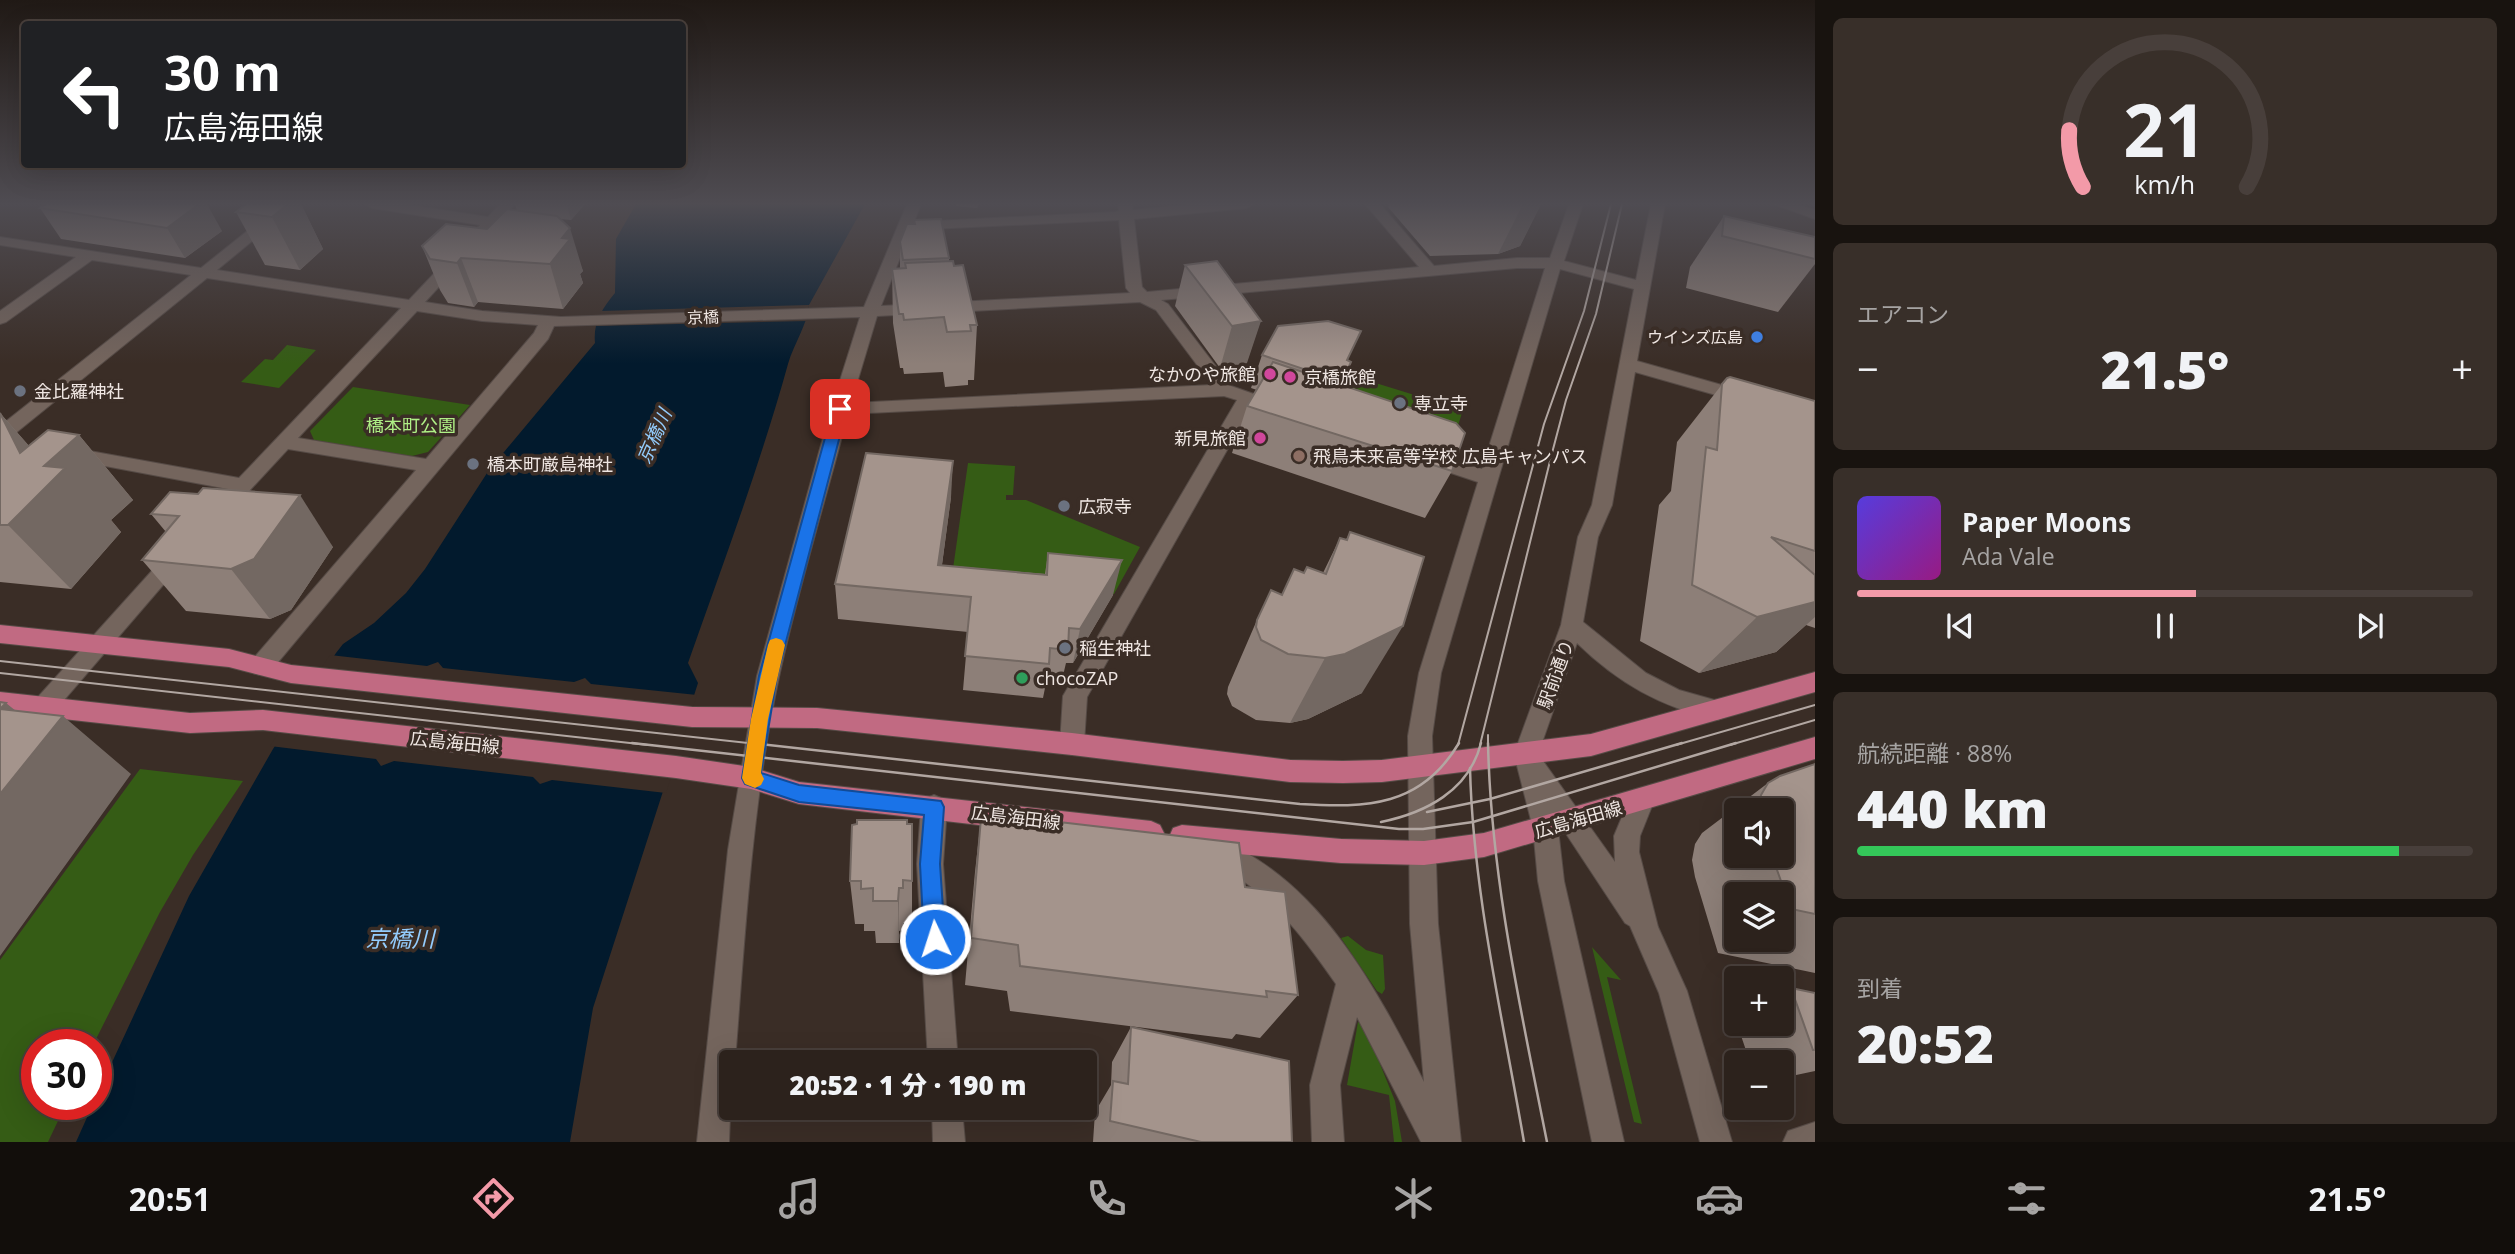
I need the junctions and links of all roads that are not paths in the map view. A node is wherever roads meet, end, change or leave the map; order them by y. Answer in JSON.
{"nodes":[{"id":1,"x":86,"y":257,"type":"edge"},
{"id":2,"x":104,"y":257,"type":"edge"},
{"id":3,"x":224,"y":257,"type":"edge"},
{"id":4,"x":458,"y":257,"type":"edge"},
{"id":5,"x":892,"y":257,"type":"edge"},
{"id":6,"x":1131,"y":257,"type":"edge"},
{"id":7,"x":1418,"y":257,"type":"edge"},
{"id":8,"x":1557,"y":257,"type":"edge"},
{"id":9,"x":1648,"y":257,"type":"edge"},
{"id":10,"x":1555,"y":263,"type":"junction"},
{"id":11,"x":1430,"y":271,"type":"junction"},
{"id":12,"x":205,"y":273,"type":"junction"},
{"id":13,"x":1642,"y":286,"type":"junction"},
{"id":14,"x":1143,"y":297,"type":"junction"},
{"id":15,"x":411,"y":305,"type":"junction"},
{"id":16,"x":869,"y":311,"type":"junction"},
{"id":17,"x":0,"y":319,"type":"edge"},
{"id":18,"x":548,"y":322,"type":"junction"},
{"id":19,"x":1628,"y":364,"type":"junction"},
{"id":20,"x":1225,"y":390,"type":"junction"},
{"id":21,"x":1247,"y":398,"type":"junction"},
{"id":22,"x":1765,"y":403,"type":"edge"},
{"id":23,"x":840,"y":409,"type":"junction"},
{"id":24,"x":1298,"y":415,"type":"edge"},
{"id":25,"x":0,"y":436,"type":"edge"},
{"id":26,"x":283,"y":442,"type":"junction"},
{"id":27,"x":1402,"y":449,"type":"edge"},
{"id":28,"x":58,"y":452,"type":"edge"},
{"id":29,"x":429,"y":466,"type":"junction"},
{"id":30,"x":1488,"y":478,"type":"junction"},
{"id":31,"x":243,"y":485,"type":"junction"},
{"id":32,"x":207,"y":524,"type":"edge"},
{"id":33,"x":189,"y":543,"type":"edge"},
{"id":34,"x":1572,"y":625,"type":"junction"},
{"id":35,"x":0,"y":634,"type":"edge"},
{"id":36,"x":98,"y":643,"type":"junction"},
{"id":37,"x":261,"y":666,"type":"junction"},
{"id":38,"x":1815,"y":682,"type":"edge"},
{"id":39,"x":0,"y":702,"type":"edge"},
{"id":40,"x":44,"y":706,"type":"junction"},
{"id":41,"x":1717,"y":710,"type":"junction"},
{"id":42,"x":760,"y":719,"type":"junction"},
{"id":43,"x":1072,"y":744,"type":"junction"},
{"id":44,"x":1815,"y":748,"type":"edge"},
{"id":45,"x":1526,"y":754,"type":"junction"},
{"id":46,"x":0,"y":756,"type":"edge"},
{"id":47,"x":1420,"y":766,"type":"junction"},
{"id":48,"x":751,"y":778,"type":"junction"},
{"id":49,"x":1642,"y":801,"type":"junction"},
{"id":50,"x":934,"y":807,"type":"junction"},
{"id":51,"x":1559,"y":825,"type":"junction"},
{"id":52,"x":1196,"y":838,"type":"junction"},
{"id":53,"x":1424,"y":853,"type":"junction"},
{"id":54,"x":1645,"y":929,"type":"junction"},
{"id":55,"x":1352,"y":979,"type":"junction"},
{"id":56,"x":942,"y":1050,"type":"edge"},
{"id":57,"x":948,"y":1120,"type":"edge"},
{"id":58,"x":1815,"y":1138,"type":"edge"},
{"id":59,"x":713,"y":1142,"type":"edge"},
{"id":60,"x":949,"y":1142,"type":"edge"},
{"id":61,"x":1328,"y":1142,"type":"edge"},
{"id":62,"x":1438,"y":1142,"type":"edge"},
{"id":63,"x":1445,"y":1142,"type":"edge"},
{"id":64,"x":1608,"y":1142,"type":"edge"},
{"id":65,"x":1716,"y":1142,"type":"edge"},
{"id":66,"x":1799,"y":1142,"type":"edge"}],
"edges":[{"from":1,"to":17,"type":"street"},
{"from":2,"to":12,"type":"street","name":"京橋"},
{"from":3,"to":12,"type":"street"},
{"from":4,"to":15,"type":"street"},
{"from":5,"to":16,"type":"street"},
{"from":6,"to":14,"type":"street"},
{"from":7,"to":11,"type":"street"},
{"from":8,"to":10,"type":"street"},
{"from":9,"to":13,"type":"street","name":"駅前通り"},
{"from":10,"to":11,"type":"street","name":"京橋"},
{"from":10,"to":13,"type":"street","name":"京橋"},
{"from":10,"to":30,"type":"street"},
{"from":11,"to":14,"type":"street","name":"京橋"},
{"from":12,"to":15,"type":"street","name":"京橋"},
{"from":12,"to":25,"type":"street"},
{"from":13,"to":19,"type":"street","name":"駅前通り"},
{"from":14,"to":16,"type":"street","name":"京橋"},
{"from":14,"to":20,"type":"street"},
{"from":15,"to":18,"type":"street","name":"京橋"},
{"from":15,"to":26,"type":"street"},
{"from":16,"to":18,"type":"street","name":"京橋"},
{"from":16,"to":23,"type":"street"},
{"from":18,"to":29,"type":"street"},
{"from":19,"to":22,"type":"street"},
{"from":19,"to":34,"type":"street","name":"駅前通り"},
{"from":20,"to":21,"type":"street"},
{"from":20,"to":23,"type":"street"},
{"from":21,"to":24,"type":"street"},
{"from":21,"to":43,"type":"street"},
{"from":23,"to":42,"type":"street"},
{"from":26,"to":29,"type":"street"},
{"from":26,"to":31,"type":"street"},
{"from":27,"to":30,"type":"street"},
{"from":28,"to":31,"type":"street"},
{"from":29,"to":37,"type":"street"},
{"from":30,"to":47,"type":"street"},
{"from":31,"to":32,"type":"street"},
{"from":33,"to":36,"type":"street"},
{"from":34,"to":41,"type":"street"},
{"from":34,"to":45,"type":"street","name":"駅前通り"},
{"from":35,"to":36,"type":"main road"},
{"from":36,"to":37,"type":"main road"},
{"from":36,"to":40,"type":"street"},
{"from":37,"to":42,"type":"main road"},
{"from":38,"to":41,"type":"main road"},
{"from":39,"to":40,"type":"main road","name":"広島海田線"},
{"from":40,"to":46,"type":"street"},
{"from":40,"to":48,"type":"main road","name":"広島海田線"},
{"from":41,"to":45,"type":"main road"},
{"from":42,"to":43,"type":"main road"},
{"from":42,"to":48,"type":"street"},
{"from":43,"to":47,"type":"main road"},
{"from":44,"to":49,"type":"main road","name":"広島海田線"},
{"from":45,"to":47,"type":"main road"},
{"from":45,"to":51,"type":"street"},
{"from":47,"to":53,"type":"street"},
{"from":48,"to":50,"type":"main road","name":"広島海田線"},
{"from":48,"to":59,"type":"street"},
{"from":49,"to":51,"type":"main road","name":"広島海田線"},
{"from":49,"to":54,"type":"street"},
{"from":50,"to":52,"type":"main road","name":"広島海田線"},
{"from":50,"to":56,"type":"street"},
{"from":51,"to":53,"type":"main road","name":"広島海田線"},
{"from":51,"to":54,"type":"street"},
{"from":51,"to":64,"type":"street"},
{"from":52,"to":53,"type":"main road","name":"広島海田線"},
{"from":52,"to":55,"type":"street"},
{"from":53,"to":63,"type":"street"},
{"from":54,"to":65,"type":"street"},
{"from":55,"to":61,"type":"street"},
{"from":55,"to":62,"type":"street"},
{"from":57,"to":60,"type":"street"},
{"from":58,"to":66,"type":"street"}]}
